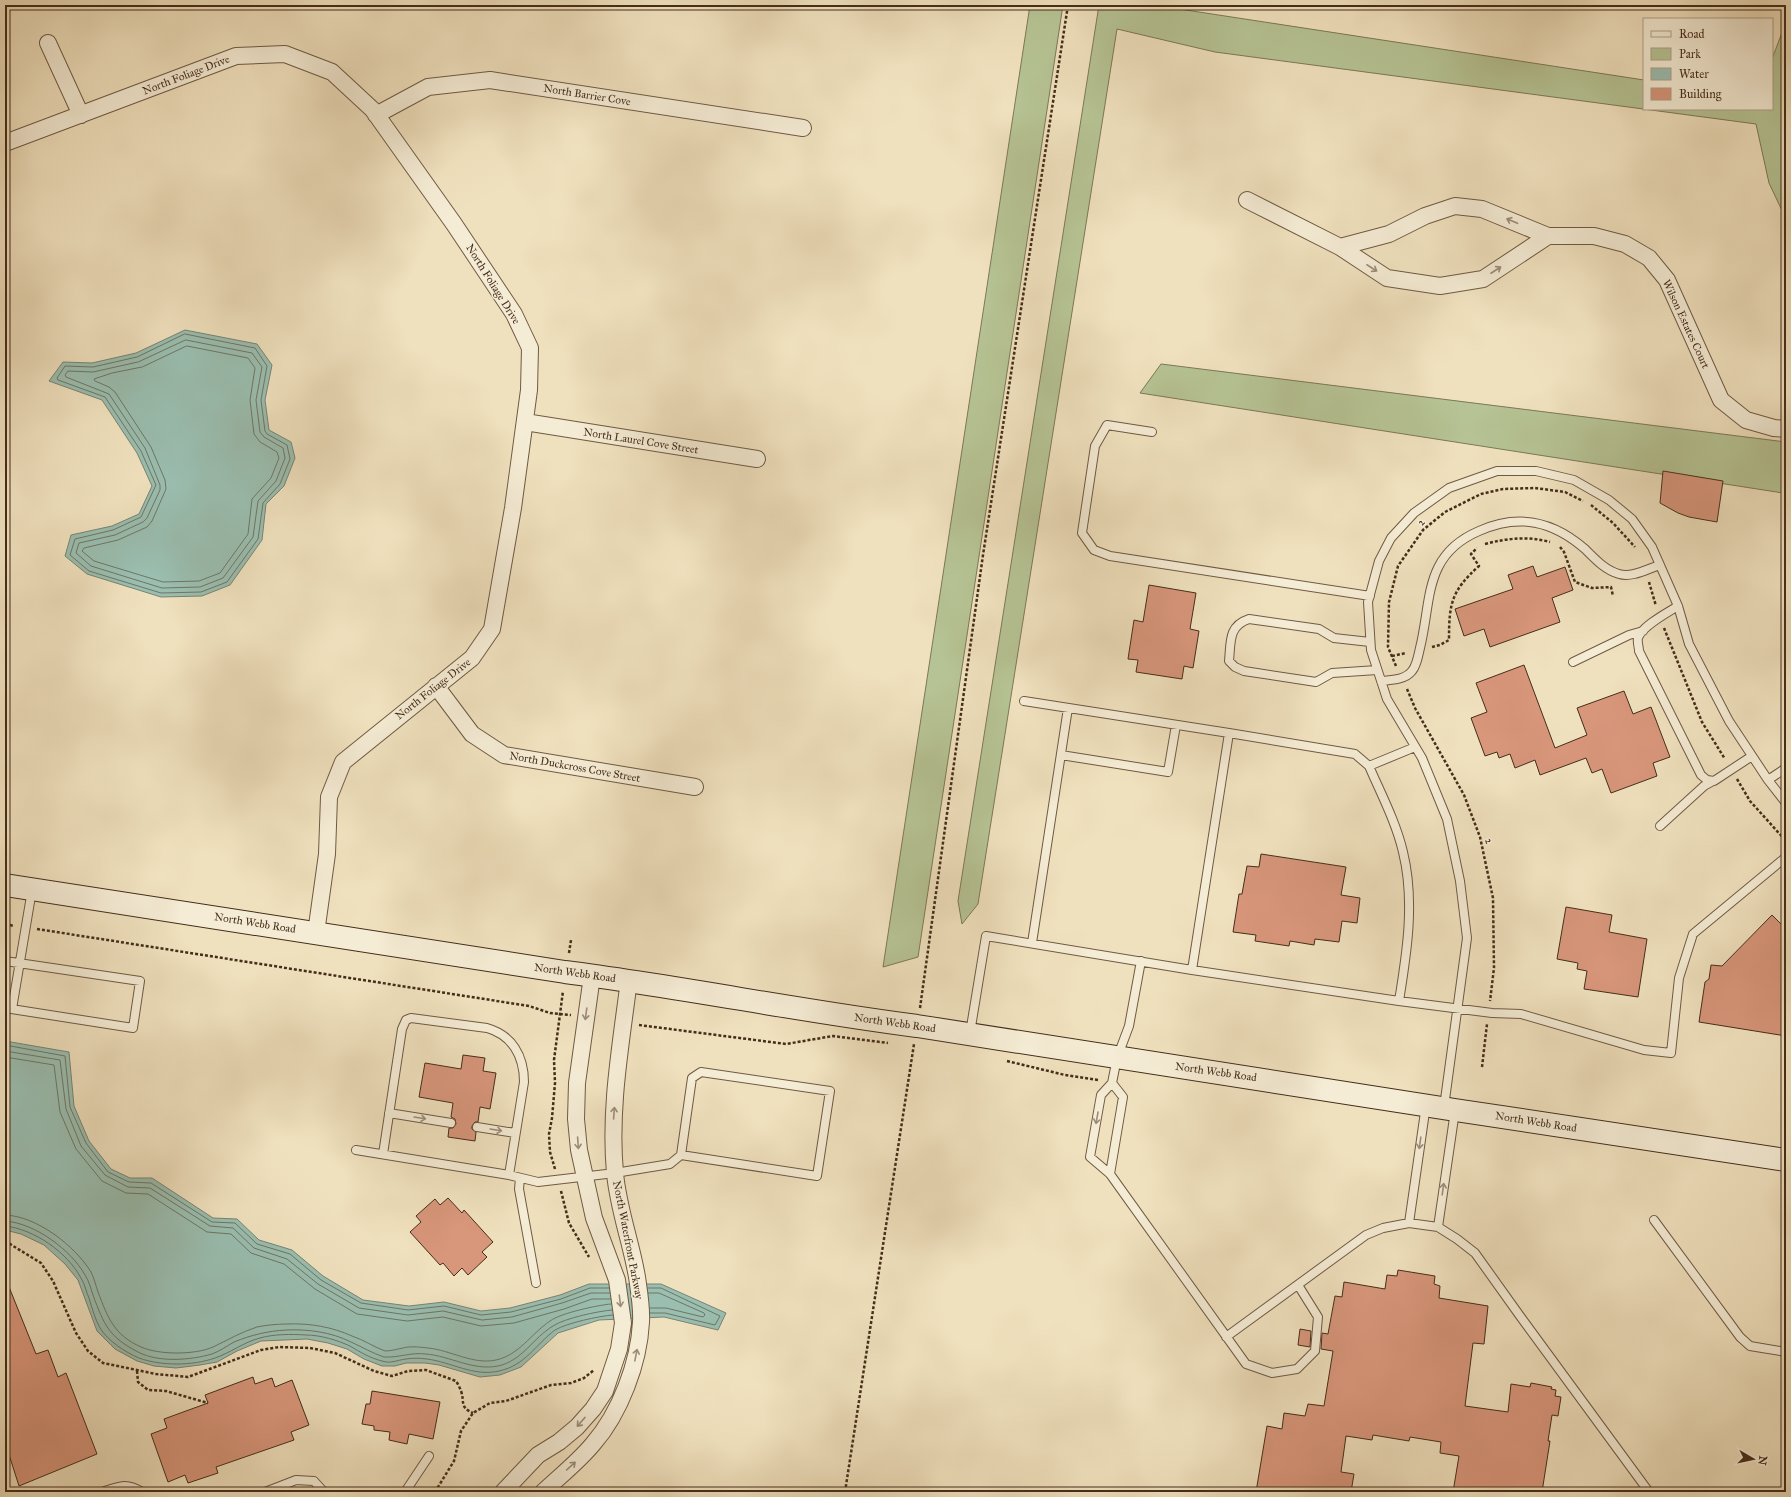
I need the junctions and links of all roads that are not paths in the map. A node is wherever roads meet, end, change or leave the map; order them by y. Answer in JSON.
{"nodes":[{"id":1,"x":48,"y":43,"type":"dead end"},
{"id":2,"x":81,"y":115,"type":"junction"},
{"id":3,"x":376,"y":115,"type":"junction"},
{"id":4,"x":803,"y":128,"type":"dead end"},
{"id":5,"x":5,"y":143,"type":"edge"},
{"id":6,"x":1248,"y":200,"type":"dead end"},
{"id":7,"x":1548,"y":236,"type":"junction"},
{"id":8,"x":1340,"y":247,"type":"junction"},
{"id":9,"x":525,"y":422,"type":"junction"},
{"id":10,"x":1786,"y":429,"type":"edge"},
{"id":11,"x":1152,"y":432,"type":"dead end"},
{"id":12,"x":758,"y":460,"type":"dead end"},
{"id":13,"x":1660,"y":565,"type":"junction"},
{"id":14,"x":1370,"y":596,"type":"junction"},
{"id":15,"x":1678,"y":606,"type":"junction"},
{"id":16,"x":1643,"y":631,"type":"junction"},
{"id":17,"x":1370,"y":642,"type":"junction"},
{"id":18,"x":1573,"y":662,"type":"dead end"},
{"id":19,"x":1377,"y":670,"type":"junction"},
{"id":20,"x":1381,"y":681,"type":"junction"},
{"id":21,"x":436,"y":686,"type":"junction"},
{"id":22,"x":1024,"y":701,"type":"dead end"},
{"id":23,"x":1068,"y":708,"type":"junction"},
{"id":24,"x":1176,"y":725,"type":"junction"},
{"id":25,"x":1229,"y":733,"type":"junction"},
{"id":26,"x":1415,"y":747,"type":"junction"},
{"id":27,"x":1061,"y":755,"type":"junction"},
{"id":28,"x":1752,"y":756,"type":"junction"},
{"id":29,"x":1369,"y":766,"type":"junction"},
{"id":30,"x":1786,"y":768,"type":"edge"},
{"id":31,"x":1768,"y":780,"type":"junction"},
{"id":32,"x":1714,"y":781,"type":"junction"},
{"id":33,"x":695,"y":787,"type":"dead end"},
{"id":34,"x":1786,"y":803,"type":"edge"},
{"id":35,"x":1660,"y":826,"type":"dead end"},
{"id":36,"x":1786,"y":856,"type":"edge"},
{"id":37,"x":5,"y":885,"type":"edge"},
{"id":38,"x":32,"y":889,"type":"junction"},
{"id":39,"x":316,"y":933,"type":"junction"},
{"id":40,"x":1032,"y":943,"type":"junction"},
{"id":41,"x":5,"y":961,"type":"edge"},
{"id":42,"x":1141,"y":961,"type":"junction"},
{"id":43,"x":19,"y":963,"type":"junction"},
{"id":44,"x":1192,"y":970,"type":"junction"},
{"id":45,"x":592,"y":976,"type":"junction"},
{"id":46,"x":629,"y":980,"type":"junction"},
{"id":47,"x":1399,"y":1001,"type":"junction"},
{"id":48,"x":9,"y":1008,"type":"edge"},
{"id":49,"x":1457,"y":1008,"type":"junction"},
{"id":50,"x":970,"y":1034,"type":"junction"},
{"id":51,"x":1117,"y":1058,"type":"junction"},
{"id":52,"x":1113,"y":1082,"type":"junction"},
{"id":53,"x":1442,"y":1107,"type":"junction"},
{"id":54,"x":389,"y":1113,"type":"junction"},
{"id":55,"x":451,"y":1123,"type":"dead end"},
{"id":56,"x":477,"y":1127,"type":"dead end"},
{"id":57,"x":515,"y":1133,"type":"junction"},
{"id":58,"x":356,"y":1150,"type":"dead end"},
{"id":59,"x":383,"y":1154,"type":"junction"},
{"id":60,"x":681,"y":1155,"type":"junction"},
{"id":61,"x":1786,"y":1160,"type":"edge"},
{"id":62,"x":615,"y":1173,"type":"junction"},
{"id":63,"x":1110,"y":1174,"type":"junction"},
{"id":64,"x":509,"y":1175,"type":"junction"},
{"id":65,"x":584,"y":1177,"type":"junction"},
{"id":66,"x":520,"y":1178,"type":"junction"},
{"id":67,"x":1654,"y":1220,"type":"dead end"},
{"id":68,"x":1409,"y":1223,"type":"junction"},
{"id":69,"x":1438,"y":1227,"type":"junction"},
{"id":70,"x":536,"y":1284,"type":"dead end"},
{"id":71,"x":1298,"y":1285,"type":"junction"},
{"id":72,"x":1226,"y":1337,"type":"junction"},
{"id":73,"x":1786,"y":1352,"type":"edge"},
{"id":74,"x":429,"y":1456,"type":"dead end"},
{"id":75,"x":549,"y":1490,"type":"edge"},
{"id":76,"x":102,"y":1492,"type":"edge"},
{"id":77,"x":142,"y":1492,"type":"edge"},
{"id":78,"x":265,"y":1492,"type":"edge"},
{"id":79,"x":324,"y":1492,"type":"edge"},
{"id":80,"x":405,"y":1492,"type":"edge"},
{"id":81,"x":503,"y":1492,"type":"edge"},
{"id":82,"x":1649,"y":1492,"type":"edge"}],
"edges":[{"from":1,"to":2,"type":"street"},
{"from":2,"to":3,"type":"street","name":"North Foliage Drive"},
{"from":2,"to":5,"type":"street","name":"North Foliage Drive"},
{"from":3,"to":4,"type":"street","name":"North Barrier Cove"},
{"from":3,"to":9,"type":"street","name":"North Foliage Drive"},
{"from":6,"to":8,"type":"street"},
{"from":7,"to":8,"type":"street","name":"Wilson Estates Court","one_way":true},
{"from":8,"to":7,"type":"street","one_way":true},
{"from":7,"to":10,"type":"street","name":"Wilson Estates Court"},
{"from":9,"to":12,"type":"street","name":"North Laurel Cove Street"},
{"from":9,"to":21,"type":"street","name":"North Foliage Drive"},
{"from":11,"to":14,"type":"lane"},
{"from":13,"to":14,"type":"lane"},
{"from":13,"to":15,"type":"lane"},
{"from":13,"to":20,"type":"lane"},
{"from":14,"to":17,"type":"lane"},
{"from":15,"to":16,"type":"lane"},
{"from":15,"to":28,"type":"lane"},
{"from":16,"to":18,"type":"lane"},
{"from":16,"to":32,"type":"lane"},
{"from":17,"to":19,"type":"lane"},
{"from":17,"to":19,"type":"lane"},
{"from":19,"to":20,"type":"lane"},
{"from":20,"to":26,"type":"lane"},
{"from":21,"to":33,"type":"street","name":"North Duckcross Cove Street"},
{"from":21,"to":39,"type":"street","name":"North Foliage Drive"},
{"from":22,"to":23,"type":"lane"},
{"from":23,"to":24,"type":"lane"},
{"from":23,"to":27,"type":"lane"},
{"from":24,"to":25,"type":"lane"},
{"from":24,"to":27,"type":"lane"},
{"from":25,"to":29,"type":"lane"},
{"from":25,"to":44,"type":"lane"},
{"from":26,"to":29,"type":"lane"},
{"from":26,"to":49,"type":"lane"},
{"from":27,"to":40,"type":"lane"},
{"from":28,"to":31,"type":"lane"},
{"from":28,"to":32,"type":"lane"},
{"from":29,"to":47,"type":"lane"},
{"from":30,"to":31,"type":"lane"},
{"from":31,"to":34,"type":"lane"},
{"from":32,"to":35,"type":"lane"},
{"from":36,"to":49,"type":"lane"},
{"from":37,"to":38,"type":"main road","name":"North Webb Road"},
{"from":38,"to":39,"type":"main road","name":"North Webb Road"},
{"from":38,"to":43,"type":"lane"},
{"from":39,"to":45,"type":"main road","name":"North Webb Road"},
{"from":40,"to":42,"type":"lane"},
{"from":40,"to":50,"type":"lane"},
{"from":41,"to":43,"type":"lane"},
{"from":42,"to":44,"type":"lane"},
{"from":42,"to":51,"type":"lane"},
{"from":43,"to":48,"type":"lane"},
{"from":43,"to":48,"type":"lane"},
{"from":44,"to":47,"type":"lane"},
{"from":45,"to":46,"type":"main road","name":"North Webb Road"},
{"from":45,"to":65,"type":"street","name":"North Waterfront Parkway","one_way":true},
{"from":46,"to":50,"type":"main road","name":"North Webb Road"},
{"from":62,"to":46,"type":"street","name":"North Waterfront Parkway","one_way":true},
{"from":47,"to":49,"type":"lane"},
{"from":49,"to":53,"type":"lane"},
{"from":50,"to":51,"type":"main road","name":"North Webb Road"},
{"from":51,"to":52,"type":"lane"},
{"from":51,"to":53,"type":"main road","name":"North Webb Road"},
{"from":52,"to":63,"type":"lane"},
{"from":52,"to":63,"type":"lane","one_way":true},
{"from":53,"to":61,"type":"main road","name":"North Webb Road"},
{"from":53,"to":68,"type":"lane","one_way":true},
{"from":69,"to":53,"type":"lane","one_way":true},
{"from":54,"to":55,"type":"lane","one_way":true},
{"from":54,"to":57,"type":"lane"},
{"from":54,"to":59,"type":"lane"},
{"from":56,"to":57,"type":"lane","one_way":true},
{"from":57,"to":64,"type":"lane"},
{"from":58,"to":59,"type":"lane"},
{"from":59,"to":64,"type":"lane"},
{"from":60,"to":60,"type":"lane"},
{"from":60,"to":62,"type":"lane"},
{"from":62,"to":65,"type":"lane"},
{"from":75,"to":62,"type":"street","name":"North Waterfront Parkway","one_way":true},
{"from":63,"to":72,"type":"lane"},
{"from":64,"to":66,"type":"lane"},
{"from":65,"to":66,"type":"lane"},
{"from":65,"to":81,"type":"street","name":"North Waterfront Parkway","one_way":true},
{"from":66,"to":70,"type":"lane"},
{"from":67,"to":73,"type":"lane"},
{"from":68,"to":69,"type":"lane"},
{"from":68,"to":71,"type":"lane"},
{"from":69,"to":82,"type":"lane"},
{"from":71,"to":72,"type":"lane"},
{"from":71,"to":72,"type":"lane"},
{"from":74,"to":80,"type":"lane"},
{"from":76,"to":77,"type":"lane"},
{"from":78,"to":79,"type":"lane"}]}
